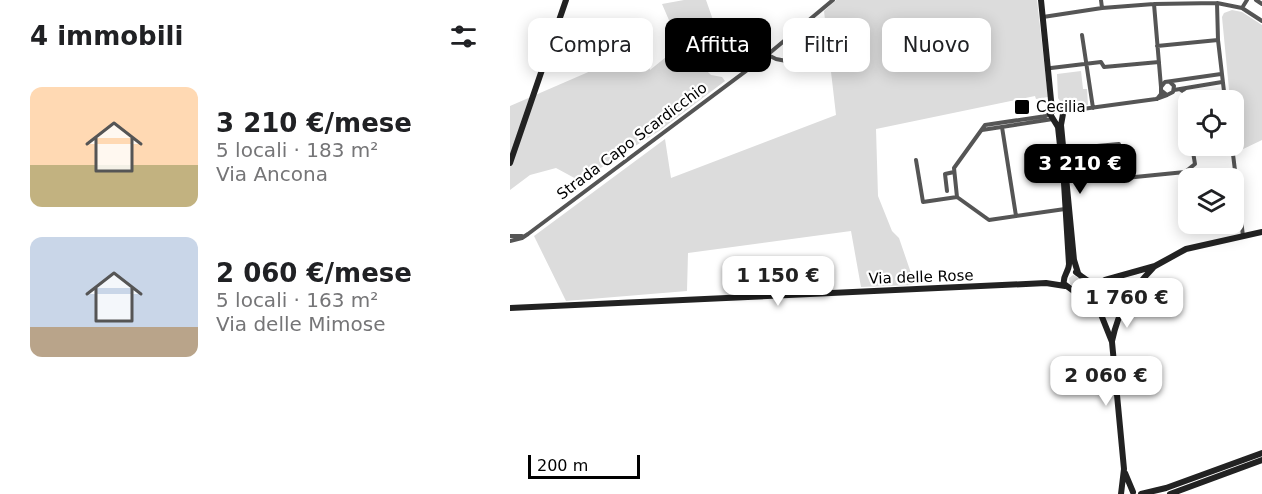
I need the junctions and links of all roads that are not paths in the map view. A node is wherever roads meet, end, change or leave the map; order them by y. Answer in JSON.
{"nodes":[{"id":1,"x":564,"y":0,"type":"edge"},
{"id":2,"x":833,"y":0,"type":"edge"},
{"id":3,"x":1041,"y":0,"type":"edge"},
{"id":4,"x":1101,"y":0,"type":"edge"},
{"id":5,"x":1247,"y":0,"type":"edge"},
{"id":6,"x":1256,"y":0,"type":"edge"},
{"id":7,"x":1147,"y":2,"type":"edge"},
{"id":8,"x":1229,"y":2,"type":"edge"},
{"id":9,"x":1217,"y":3,"type":"junction"},
{"id":10,"x":1154,"y":4,"type":"junction"},
{"id":11,"x":1262,"y":4,"type":"edge"},
{"id":12,"x":1102,"y":8,"type":"junction"},
{"id":13,"x":1242,"y":8,"type":"junction"},
{"id":14,"x":1043,"y":17,"type":"junction"},
{"id":15,"x":1262,"y":21,"type":"edge"},
{"id":16,"x":1082,"y":35,"type":"dead end"},
{"id":17,"x":1218,"y":40,"type":"junction"},
{"id":18,"x":1157,"y":46,"type":"junction"},
{"id":19,"x":771,"y":52,"type":"edge"},
{"id":20,"x":1159,"y":62,"type":"junction"},
{"id":21,"x":1087,"y":64,"type":"junction"},
{"id":22,"x":1051,"y":68,"type":"junction"},
{"id":23,"x":745,"y":72,"type":"edge"},
{"id":24,"x":1221,"y":74,"type":"junction"},
{"id":25,"x":1160,"y":77,"type":"junction"},
{"id":26,"x":1168,"y":81,"type":"junction"},
{"id":27,"x":1222,"y":82,"type":"junction"},
{"id":28,"x":1161,"y":89,"type":"junction"},
{"id":29,"x":1176,"y":90,"type":"junction"},
{"id":30,"x":1223,"y":90,"type":"edge"},
{"id":31,"x":1167,"y":95,"type":"junction"},
{"id":32,"x":1156,"y":99,"type":"junction"},
{"id":33,"x":1093,"y":108,"type":"junction"},
{"id":34,"x":1055,"y":109,"type":"junction"},
{"id":35,"x":1071,"y":110,"type":"junction"},
{"id":36,"x":1062,"y":117,"type":"junction"},
{"id":37,"x":1053,"y":119,"type":"junction"},
{"id":38,"x":1002,"y":127,"type":"junction"},
{"id":39,"x":981,"y":130,"type":"junction"},
{"id":40,"x":1064,"y":149,"type":"junction"},
{"id":41,"x":510,"y":151,"type":"edge"},
{"id":42,"x":1194,"y":156,"type":"edge"},
{"id":43,"x":1233,"y":156,"type":"edge"},
{"id":44,"x":916,"y":160,"type":"dead end"},
{"id":45,"x":510,"y":163,"type":"edge"},
{"id":46,"x":954,"y":172,"type":"junction"},
{"id":47,"x":947,"y":191,"type":"dead end"},
{"id":48,"x":957,"y":197,"type":"junction"},
{"id":49,"x":1066,"y":209,"type":"junction"},
{"id":50,"x":1016,"y":216,"type":"junction"},
{"id":51,"x":1262,"y":232,"type":"edge"},
{"id":52,"x":1243,"y":236,"type":"junction"},
{"id":53,"x":510,"y":238,"type":"edge"},
{"id":54,"x":1155,"y":266,"type":"junction"},
{"id":55,"x":1078,"y":273,"type":"junction"},
{"id":56,"x":1066,"y":275,"type":"junction"},
{"id":57,"x":1105,"y":280,"type":"junction"},
{"id":58,"x":1046,"y":283,"type":"junction"},
{"id":59,"x":1065,"y":286,"type":"junction"},
{"id":60,"x":1127,"y":298,"type":"junction"},
{"id":61,"x":510,"y":308,"type":"edge"},
{"id":62,"x":1122,"y":309,"type":"junction"},
{"id":63,"x":1098,"y":310,"type":"junction"},
{"id":64,"x":1112,"y":342,"type":"junction"},
{"id":65,"x":1262,"y":453,"type":"edge"},
{"id":66,"x":1262,"y":460,"type":"edge"},
{"id":67,"x":1124,"y":469,"type":"junction"},
{"id":68,"x":1135,"y":493,"type":"edge"},
{"id":69,"x":1121,"y":494,"type":"edge"},
{"id":70,"x":1142,"y":494,"type":"edge"},
{"id":71,"x":1170,"y":494,"type":"edge"}],
"edges":[{"from":1,"to":41,"type":"street"},
{"from":1,"to":45,"type":"street"},
{"from":2,"to":19,"type":"street","name":"Strada Capo Scardicchio"},
{"from":3,"to":14,"type":"street"},
{"from":4,"to":12,"type":"street"},
{"from":5,"to":13,"type":"street"},
{"from":6,"to":11,"type":"street"},
{"from":7,"to":10,"type":"street"},
{"from":7,"to":12,"type":"street"},
{"from":8,"to":9,"type":"street"},
{"from":8,"to":13,"type":"street"},
{"from":9,"to":10,"type":"street"},
{"from":9,"to":17,"type":"street"},
{"from":10,"to":18,"type":"street"},
{"from":12,"to":14,"type":"street"},
{"from":13,"to":15,"type":"street"},
{"from":14,"to":22,"type":"street"},
{"from":14,"to":34,"type":"street"},
{"from":16,"to":21,"type":"street"},
{"from":17,"to":18,"type":"street"},
{"from":17,"to":24,"type":"street"},
{"from":18,"to":20,"type":"street"},
{"from":20,"to":21,"type":"street"},
{"from":20,"to":25,"type":"street"},
{"from":21,"to":22,"type":"street"},
{"from":21,"to":33,"type":"street"},
{"from":22,"to":34,"type":"street"},
{"from":23,"to":53,"type":"street","name":"Strada Capo Scardicchio"},
{"from":24,"to":26,"type":"street"},
{"from":24,"to":27,"type":"street"},
{"from":25,"to":26,"type":"street"},
{"from":25,"to":28,"type":"street"},
{"from":26,"to":28,"type":"street"},
{"from":26,"to":29,"type":"street"},
{"from":27,"to":29,"type":"street"},
{"from":27,"to":30,"type":"street"},
{"from":28,"to":31,"type":"street"},
{"from":28,"to":32,"type":"street"},
{"from":29,"to":31,"type":"street"},
{"from":31,"to":32,"type":"street"},
{"from":32,"to":33,"type":"street"},
{"from":33,"to":35,"type":"street"},
{"from":34,"to":35,"type":"street"},
{"from":34,"to":36,"type":"street"},
{"from":34,"to":37,"type":"street"},
{"from":34,"to":39,"type":"street"},
{"from":35,"to":36,"type":"street"},
{"from":36,"to":37,"type":"street"},
{"from":36,"to":40,"type":"street"},
{"from":37,"to":38,"type":"street"},
{"from":37,"to":49,"type":"street"},
{"from":38,"to":39,"type":"street"},
{"from":38,"to":50,"type":"street"},
{"from":39,"to":46,"type":"street"},
{"from":40,"to":42,"type":"street"},
{"from":40,"to":55,"type":"street"},
{"from":43,"to":52,"type":"street"},
{"from":44,"to":48,"type":"street"},
{"from":46,"to":47,"type":"street"},
{"from":46,"to":48,"type":"street"},
{"from":48,"to":50,"type":"street"},
{"from":49,"to":50,"type":"street"},
{"from":49,"to":56,"type":"street"},
{"from":51,"to":52,"type":"street"},
{"from":52,"to":54,"type":"street"},
{"from":54,"to":57,"type":"street"},
{"from":54,"to":60,"type":"street"},
{"from":55,"to":56,"type":"street","name":"Via delle Rose"},
{"from":55,"to":57,"type":"street","name":"Via delle Rose"},
{"from":56,"to":58,"type":"street","name":"Via delle Rose"},
{"from":56,"to":59,"type":"street"},
{"from":57,"to":60,"type":"street"},
{"from":58,"to":59,"type":"street","name":"Via delle Rose"},
{"from":58,"to":61,"type":"street","name":"Via delle Rose"},
{"from":59,"to":63,"type":"street"},
{"from":60,"to":62,"type":"street"},
{"from":62,"to":63,"type":"street"},
{"from":62,"to":64,"type":"street"},
{"from":63,"to":64,"type":"street"},
{"from":64,"to":67,"type":"street"},
{"from":65,"to":70,"type":"street"},
{"from":66,"to":71,"type":"street"},
{"from":67,"to":68,"type":"street"},
{"from":67,"to":69,"type":"street"},
{"from":68,"to":69,"type":"street"}]}
